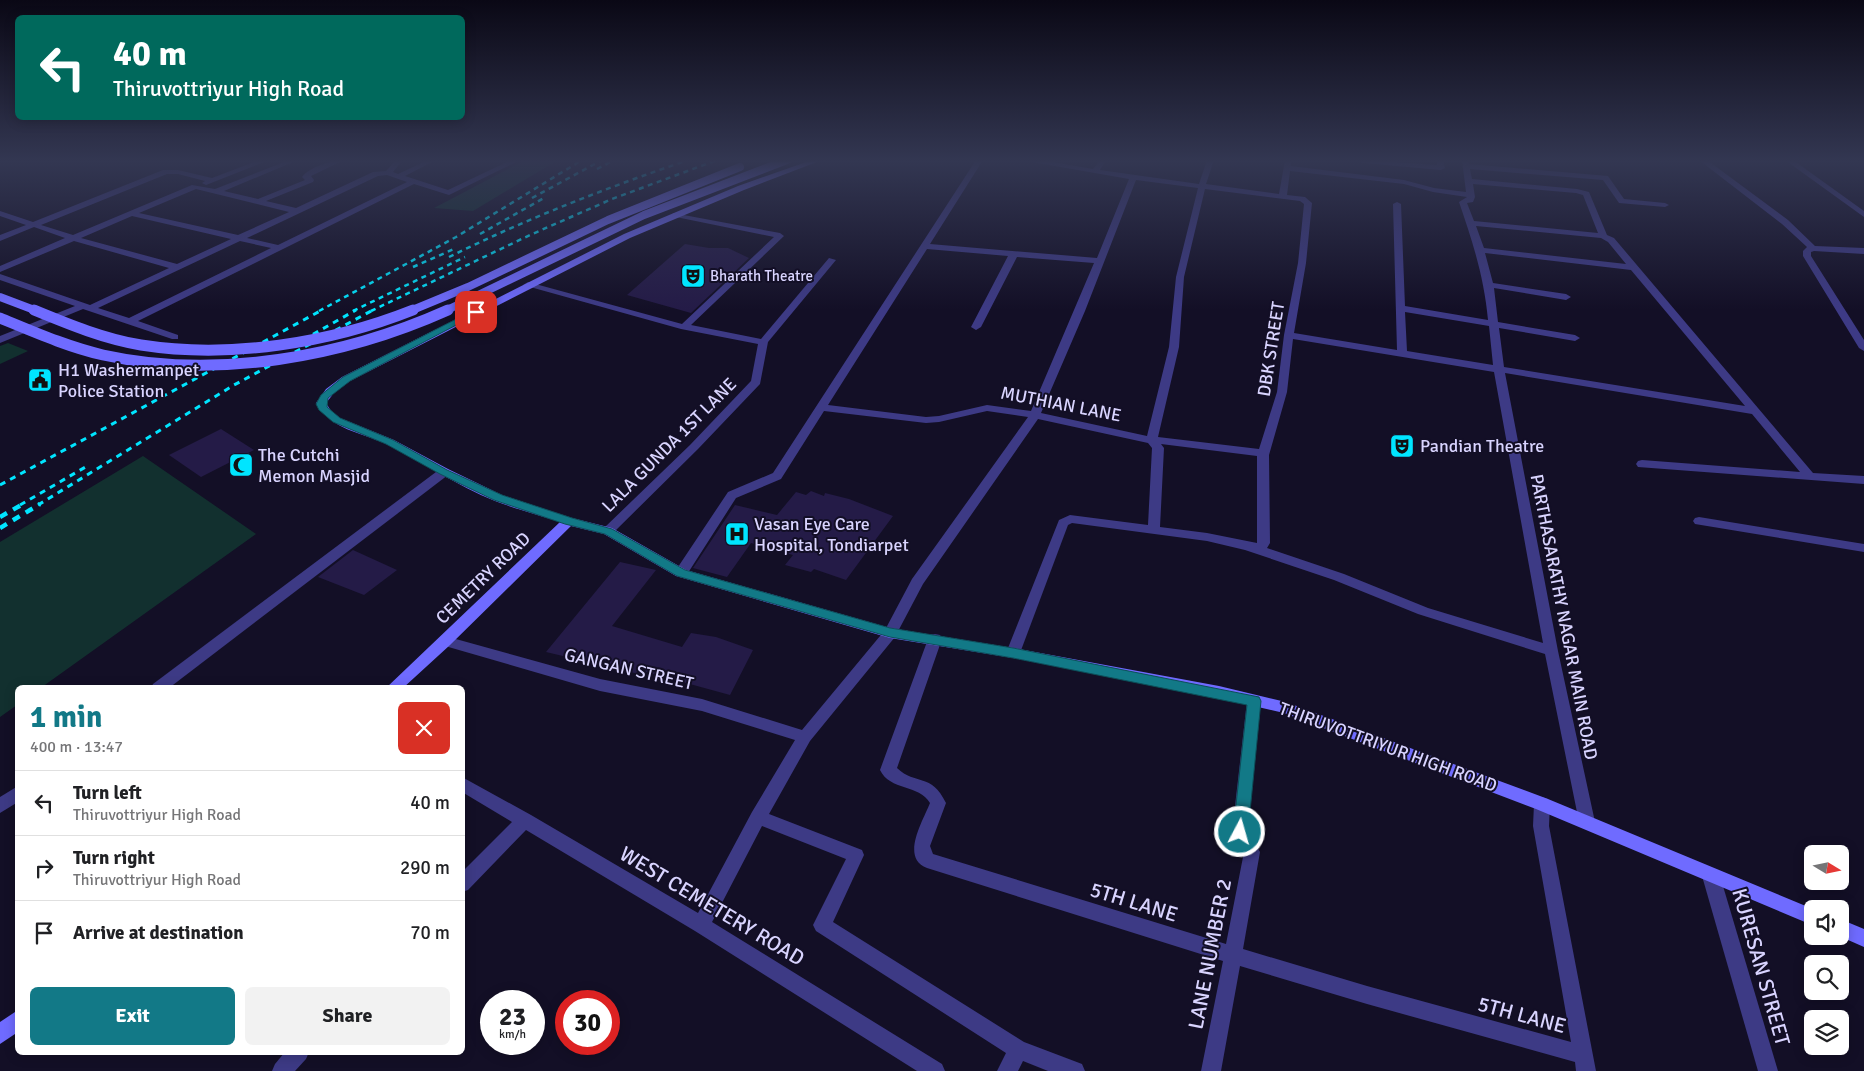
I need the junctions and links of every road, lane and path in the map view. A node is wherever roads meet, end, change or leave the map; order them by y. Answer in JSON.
{"nodes":[{"id":1,"x":71,"y":210,"type":"edge"},
{"id":2,"x":141,"y":210,"type":"edge"},
{"id":3,"x":296,"y":210,"type":"edge"},
{"id":4,"x":354,"y":210,"type":"edge"},
{"id":5,"x":631,"y":210,"type":"edge"},
{"id":6,"x":655,"y":210,"type":"edge"},
{"id":7,"x":689,"y":210,"type":"edge"},
{"id":8,"x":947,"y":210,"type":"edge"},
{"id":9,"x":1119,"y":210,"type":"edge"},
{"id":10,"x":1196,"y":210,"type":"edge"},
{"id":11,"x":1307,"y":210,"type":"edge"},
{"id":12,"x":1397,"y":210,"type":"edge"},
{"id":13,"x":1466,"y":210,"type":"edge"},
{"id":14,"x":1593,"y":210,"type":"edge"},
{"id":15,"x":1769,"y":210,"type":"edge"},
{"id":16,"x":0,"y":213,"type":"edge"},
{"id":17,"x":132,"y":214,"type":"junction"},
{"id":18,"x":676,"y":215,"type":"junction"},
{"id":19,"x":1471,"y":223,"type":"junction"},
{"id":20,"x":34,"y":225,"type":"junction"},
{"id":21,"x":1603,"y":236,"type":"junction"},
{"id":22,"x":0,"y":238,"type":"edge"},
{"id":23,"x":72,"y":238,"type":"junction"},
{"id":24,"x":240,"y":238,"type":"junction"},
{"id":25,"x":924,"y":246,"type":"junction"},
{"id":26,"x":278,"y":247,"type":"junction"},
{"id":27,"x":1813,"y":248,"type":"junction"},
{"id":28,"x":1480,"y":250,"type":"junction"},
{"id":29,"x":1864,"y":251,"type":"edge"},
{"id":30,"x":1014,"y":252,"type":"junction"},
{"id":31,"x":832,"y":260,"type":"dead end"},
{"id":32,"x":1098,"y":261,"type":"junction"},
{"id":33,"x":176,"y":266,"type":"junction"},
{"id":34,"x":1632,"y":267,"type":"junction"},
{"id":35,"x":0,"y":268,"type":"edge"},
{"id":36,"x":0,"y":277,"type":"edge"},
{"id":37,"x":528,"y":285,"type":"junction"},
{"id":38,"x":1489,"y":285,"type":"junction"},
{"id":39,"x":0,"y":297,"type":"edge"},
{"id":40,"x":1566,"y":297,"type":"dead end"},
{"id":41,"x":86,"y":307,"type":"junction"},
{"id":42,"x":1401,"y":308,"type":"junction"},
{"id":43,"x":0,"y":318,"type":"edge"},
{"id":44,"x":130,"y":321,"type":"junction"},
{"id":45,"x":1493,"y":324,"type":"junction"},
{"id":46,"x":684,"y":327,"type":"junction"},
{"id":47,"x":976,"y":327,"type":"dead end"},
{"id":48,"x":1289,"y":335,"type":"junction"},
{"id":49,"x":175,"y":337,"type":"dead end"},
{"id":50,"x":1575,"y":338,"type":"dead end"},
{"id":51,"x":0,"y":340,"type":"edge"},
{"id":52,"x":763,"y":342,"type":"junction"},
{"id":53,"x":1864,"y":348,"type":"edge"},
{"id":54,"x":1402,"y":353,"type":"junction"},
{"id":55,"x":1499,"y":370,"type":"junction"},
{"id":56,"x":822,"y":407,"type":"junction"},
{"id":57,"x":1755,"y":411,"type":"junction"},
{"id":58,"x":1036,"y":415,"type":"junction"},
{"id":59,"x":1152,"y":440,"type":"junction"},
{"id":60,"x":1264,"y":452,"type":"junction"},
{"id":61,"x":1642,"y":464,"type":"dead end"},
{"id":62,"x":444,"y":472,"type":"junction"},
{"id":63,"x":1809,"y":475,"type":"junction"},
{"id":64,"x":1864,"y":480,"type":"edge"},
{"id":65,"x":569,"y":521,"type":"junction"},
{"id":66,"x":1698,"y":521,"type":"dead end"},
{"id":67,"x":1154,"y":530,"type":"junction"},
{"id":68,"x":608,"y":531,"type":"junction"},
{"id":69,"x":1247,"y":546,"type":"junction"},
{"id":70,"x":1864,"y":548,"type":"edge"},
{"id":71,"x":681,"y":573,"type":"junction"},
{"id":72,"x":890,"y":633,"type":"junction"},
{"id":73,"x":935,"y":639,"type":"junction"},
{"id":74,"x":445,"y":641,"type":"junction"},
{"id":75,"x":1551,"y":651,"type":"junction"},
{"id":76,"x":1013,"y":653,"type":"junction"},
{"id":77,"x":162,"y":685,"type":"edge"},
{"id":78,"x":396,"y":685,"type":"edge"},
{"id":79,"x":1254,"y":701,"type":"junction"},
{"id":80,"x":805,"y":736,"type":"junction"},
{"id":81,"x":465,"y":786,"type":"edge"},
{"id":82,"x":15,"y":795,"type":"edge"},
{"id":83,"x":1542,"y":804,"type":"junction"},
{"id":84,"x":0,"y":806,"type":"edge"},
{"id":85,"x":758,"y":816,"type":"junction"},
{"id":86,"x":524,"y":820,"type":"junction"},
{"id":87,"x":1587,"y":822,"type":"junction"},
{"id":88,"x":1711,"y":876,"type":"junction"},
{"id":89,"x":465,"y":881,"type":"edge"},
{"id":90,"x":1804,"y":914,"type":"edge"},
{"id":91,"x":701,"y":925,"type":"junction"},
{"id":92,"x":1849,"y":932,"type":"edge"},
{"id":93,"x":1864,"y":938,"type":"edge"},
{"id":94,"x":1233,"y":955,"type":"junction"},
{"id":95,"x":15,"y":1022,"type":"edge"},
{"id":96,"x":0,"y":1034,"type":"edge"},
{"id":97,"x":1018,"y":1050,"type":"junction"},
{"id":98,"x":297,"y":1055,"type":"edge"},
{"id":99,"x":1585,"y":1063,"type":"edge"},
{"id":100,"x":282,"y":1071,"type":"edge"},
{"id":101,"x":935,"y":1071,"type":"edge"},
{"id":102,"x":1007,"y":1071,"type":"edge"},
{"id":103,"x":1075,"y":1071,"type":"edge"},
{"id":104,"x":1211,"y":1071,"type":"edge"},
{"id":105,"x":1768,"y":1071,"type":"edge"}],
"edges":[{"from":1,"to":20,"type":"street"},
{"from":2,"to":17,"type":"street"},
{"from":3,"to":24,"type":"street"},
{"from":4,"to":26,"type":"street"},
{"from":5,"to":39,"type":"main road","bridge":true},
{"from":6,"to":43,"type":"main road","bridge":true},
{"from":7,"to":18,"type":"main road","name":"THIRUVOTTRIYUR HIGH ROAD"},
{"from":8,"to":25,"type":"street"},
{"from":9,"to":32,"type":"street"},
{"from":10,"to":59,"type":"street"},
{"from":11,"to":48,"type":"street","name":"DBK STREET"},
{"from":12,"to":42,"type":"street"},
{"from":13,"to":19,"type":"street","name":"PARTHASARATHY NAGAR MAIN ROAD"},
{"from":14,"to":21,"type":"street"},
{"from":15,"to":27,"type":"street"},
{"from":16,"to":20,"type":"street"},
{"from":17,"to":23,"type":"street"},
{"from":17,"to":24,"type":"street"},
{"from":18,"to":37,"type":"main road","name":"THIRUVOTTRIYUR HIGH ROAD"},
{"from":18,"to":46,"type":"street"},
{"from":19,"to":21,"type":"street"},
{"from":19,"to":28,"type":"street","name":"PARTHASARATHY NAGAR MAIN ROAD"},
{"from":20,"to":22,"type":"street"},
{"from":20,"to":23,"type":"street"},
{"from":21,"to":34,"type":"street"},
{"from":23,"to":33,"type":"street"},
{"from":23,"to":35,"type":"street"},
{"from":24,"to":26,"type":"street"},
{"from":24,"to":33,"type":"street"},
{"from":25,"to":30,"type":"street"},
{"from":25,"to":56,"type":"street"},
{"from":26,"to":44,"type":"street"},
{"from":27,"to":29,"type":"street"},
{"from":27,"to":53,"type":"street"},
{"from":28,"to":34,"type":"street"},
{"from":28,"to":38,"type":"street","name":"PARTHASARATHY NAGAR MAIN ROAD"},
{"from":30,"to":32,"type":"street"},
{"from":30,"to":47,"type":"street"},
{"from":31,"to":52,"type":"street"},
{"from":32,"to":58,"type":"street"},
{"from":33,"to":41,"type":"street"},
{"from":34,"to":57,"type":"street"},
{"from":36,"to":41,"type":"street"},
{"from":37,"to":46,"type":"street"},
{"from":37,"to":62,"type":"main road","name":"THIRUVOTTRIYUR HIGH ROAD"},
{"from":38,"to":40,"type":"street"},
{"from":38,"to":45,"type":"street","name":"PARTHASARATHY NAGAR MAIN ROAD"},
{"from":41,"to":44,"type":"street"},
{"from":41,"to":51,"type":"street"},
{"from":42,"to":45,"type":"street"},
{"from":42,"to":54,"type":"street"},
{"from":44,"to":49,"type":"street"},
{"from":45,"to":50,"type":"street"},
{"from":45,"to":55,"type":"street","name":"PARTHASARATHY NAGAR MAIN ROAD"},
{"from":46,"to":52,"type":"street"},
{"from":48,"to":54,"type":"street"},
{"from":48,"to":60,"type":"street","name":"DBK STREET"},
{"from":52,"to":68,"type":"street","name":"LALA GUNDA 1ST LANE"},
{"from":54,"to":55,"type":"street"},
{"from":55,"to":57,"type":"street"},
{"from":55,"to":75,"type":"street","name":"PARTHASARATHY NAGAR MAIN ROAD"},
{"from":56,"to":58,"type":"street","name":"MUTHIAN LANE"},
{"from":56,"to":71,"type":"street"},
{"from":57,"to":63,"type":"street"},
{"from":58,"to":59,"type":"street","name":"MUTHIAN LANE"},
{"from":58,"to":72,"type":"street"},
{"from":59,"to":60,"type":"street","name":"MUTHIAN LANE"},
{"from":59,"to":67,"type":"street"},
{"from":60,"to":69,"type":"street","name":"DBK STREET"},
{"from":61,"to":63,"type":"street"},
{"from":62,"to":65,"type":"main road","name":"THIRUVOTTRIYUR HIGH ROAD"},
{"from":62,"to":77,"type":"street"},
{"from":63,"to":64,"type":"street"},
{"from":65,"to":68,"type":"main road","name":"THIRUVOTTRIYUR HIGH ROAD"},
{"from":65,"to":74,"type":"main road","name":"CEMETRY ROAD"},
{"from":66,"to":70,"type":"street"},
{"from":67,"to":69,"type":"street"},
{"from":67,"to":76,"type":"street"},
{"from":68,"to":71,"type":"main road","name":"THIRUVOTTRIYUR HIGH ROAD"},
{"from":69,"to":75,"type":"street"},
{"from":71,"to":72,"type":"main road","name":"THIRUVOTTRIYUR HIGH ROAD"},
{"from":72,"to":73,"type":"main road","name":"THIRUVOTTRIYUR HIGH ROAD"},
{"from":72,"to":80,"type":"street"},
{"from":73,"to":76,"type":"main road","name":"THIRUVOTTRIYUR HIGH ROAD"},
{"from":73,"to":94,"type":"street","name":"5TH LANE"},
{"from":74,"to":78,"type":"main road","name":"CEMETRY ROAD"},
{"from":74,"to":80,"type":"street","name":"GANGAN STREET"},
{"from":75,"to":87,"type":"street","name":"PARTHASARATHY NAGAR MAIN ROAD"},
{"from":76,"to":79,"type":"main road","name":"THIRUVOTTRIYUR HIGH ROAD"},
{"from":79,"to":83,"type":"main road","name":"THIRUVOTTRIYUR HIGH ROAD"},
{"from":79,"to":94,"type":"street","name":"LANE NUMBER 2"},
{"from":80,"to":85,"type":"street"},
{"from":81,"to":86,"type":"street","name":"WEST CEMETERY ROAD"},
{"from":82,"to":84,"type":"street"},
{"from":83,"to":87,"type":"main road","name":"THIRUVOTTRIYUR HIGH ROAD"},
{"from":83,"to":99,"type":"street"},
{"from":85,"to":91,"type":"street"},
{"from":85,"to":97,"type":"street"},
{"from":86,"to":89,"type":"street"},
{"from":86,"to":91,"type":"street","name":"WEST CEMETERY ROAD"},
{"from":87,"to":88,"type":"main road","name":"THIRUVOTTRIYUR HIGH ROAD"},
{"from":88,"to":90,"type":"main road","name":"THIRUVOTTRIYUR HIGH ROAD"},
{"from":88,"to":105,"type":"street","name":"KURESAN STREET"},
{"from":91,"to":101,"type":"street","name":"WEST CEMETERY ROAD"},
{"from":92,"to":93,"type":"main road"},
{"from":94,"to":99,"type":"street","name":"5TH LANE"},
{"from":94,"to":104,"type":"street","name":"LANE NUMBER 2"},
{"from":95,"to":96,"type":"main road"},
{"from":97,"to":102,"type":"street"},
{"from":97,"to":103,"type":"street"},
{"from":98,"to":100,"type":"street"}]}
